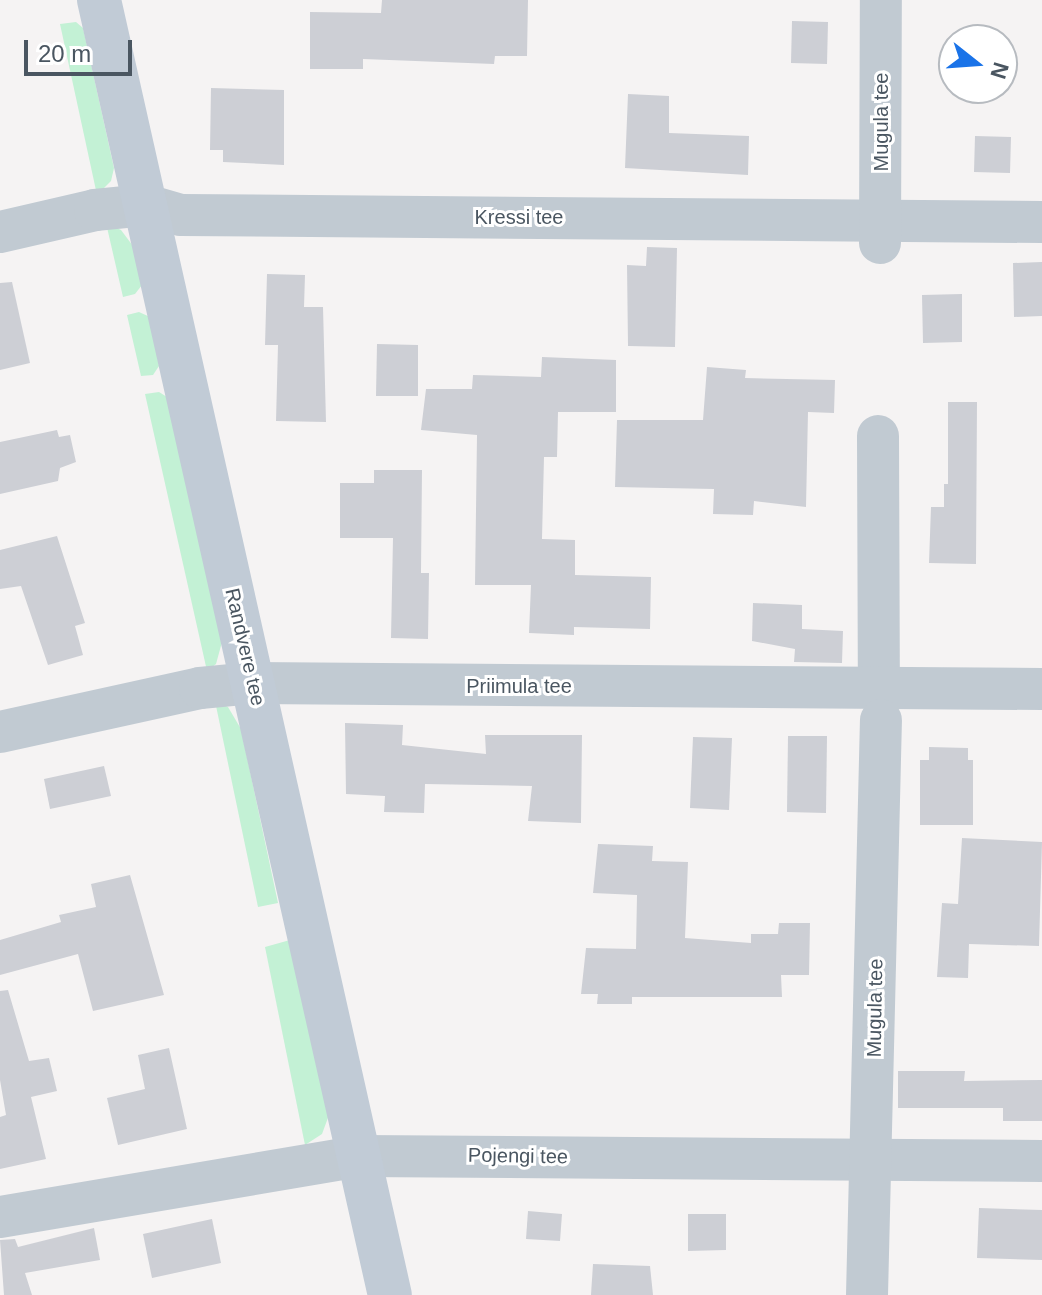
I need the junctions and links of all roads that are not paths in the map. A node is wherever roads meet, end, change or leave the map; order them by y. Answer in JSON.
{"nodes":[{"id":1,"x":99,"y":0,"type":"edge"},
{"id":2,"x":881,"y":0,"type":"edge"},
{"id":3,"x":146,"y":205,"type":"junction"},
{"id":4,"x":1042,"y":222,"type":"edge"},
{"id":5,"x":880,"y":231,"type":"junction"},
{"id":6,"x":0,"y":232,"type":"edge"},
{"id":7,"x":878,"y":436,"type":"dead end"},
{"id":8,"x":253,"y":683,"type":"junction"},
{"id":9,"x":1042,"y":689,"type":"edge"},
{"id":10,"x":880,"y":703,"type":"junction"},
{"id":11,"x":0,"y":732,"type":"edge"},
{"id":12,"x":360,"y":1156,"type":"junction"},
{"id":13,"x":872,"y":1159,"type":"junction"},
{"id":14,"x":1042,"y":1161,"type":"edge"},
{"id":15,"x":0,"y":1217,"type":"edge"},
{"id":16,"x":390,"y":1295,"type":"edge"},
{"id":17,"x":867,"y":1295,"type":"edge"}],
"edges":[{"from":1,"to":3,"type":"main road","name":"Randvere tee"},
{"from":2,"to":5,"type":"street","name":"Mugula tee"},
{"from":3,"to":5,"type":"street","name":"Kressi tee"},
{"from":3,"to":6,"type":"street","name":"Kressi tee"},
{"from":3,"to":8,"type":"main road","name":"Randvere tee"},
{"from":4,"to":5,"type":"street","name":"Kressi tee"},
{"from":7,"to":10,"type":"street","name":"Mugula tee"},
{"from":8,"to":10,"type":"street","name":"Priimula tee"},
{"from":8,"to":11,"type":"street","name":"Priimula tee"},
{"from":8,"to":12,"type":"main road","name":"Randvere tee"},
{"from":9,"to":10,"type":"street","name":"Priimula tee"},
{"from":10,"to":13,"type":"street","name":"Mugula tee"},
{"from":12,"to":13,"type":"street","name":"Pojengi tee"},
{"from":12,"to":15,"type":"street","name":"Pojengi tee"},
{"from":12,"to":16,"type":"main road","name":"Randvere tee"},
{"from":13,"to":14,"type":"street","name":"Pojengi tee"},
{"from":13,"to":17,"type":"street","name":"Mugula tee"}]}
